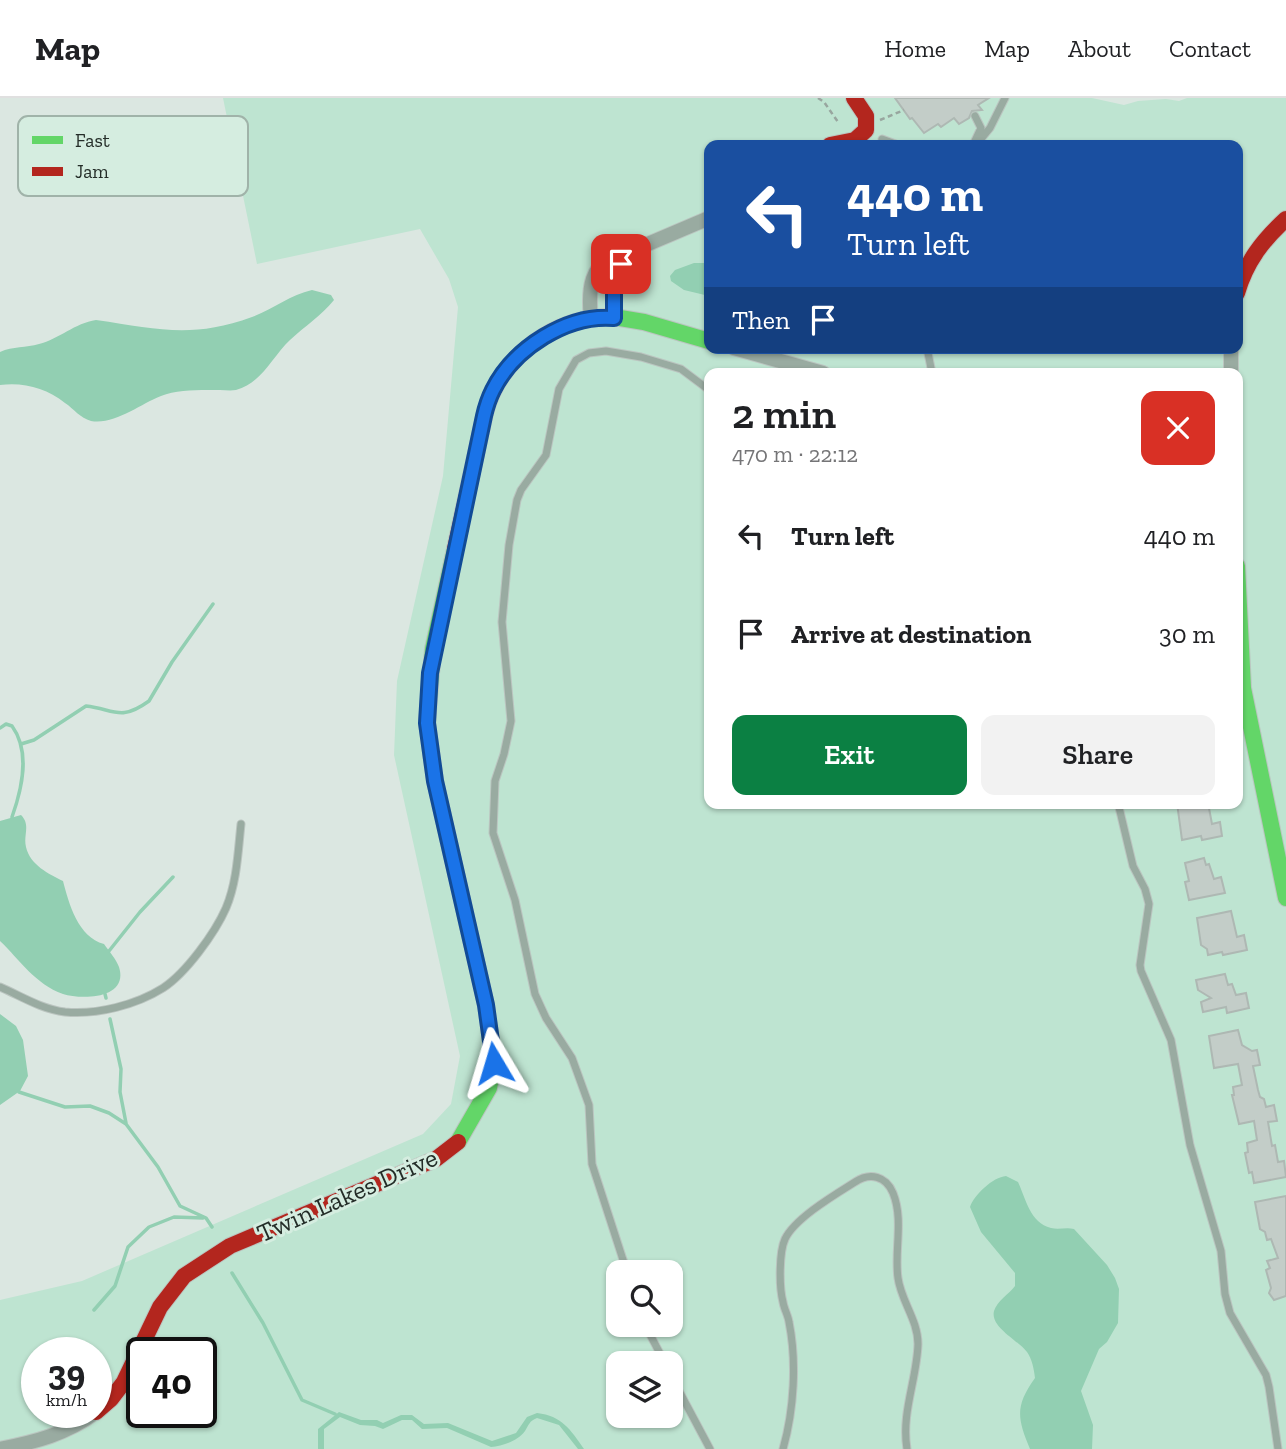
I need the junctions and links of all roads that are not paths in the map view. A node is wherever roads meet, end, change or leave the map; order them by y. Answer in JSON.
{"nodes":[{"id":1,"x":854,"y":98,"type":"edge"},
{"id":2,"x":1005,"y":98,"type":"edge"},
{"id":3,"x":975,"y":116,"type":"dead end"},
{"id":4,"x":855,"y":140,"type":"edge"},
{"id":5,"x":977,"y":140,"type":"edge"},
{"id":6,"x":979,"y":140,"type":"edge"},
{"id":7,"x":1286,"y":219,"type":"edge"},
{"id":8,"x":704,"y":220,"type":"edge"},
{"id":9,"x":622,"y":255,"type":"junction"},
{"id":10,"x":1243,"y":274,"type":"edge"},
{"id":11,"x":614,"y":318,"type":"junction"},
{"id":12,"x":591,"y":319,"type":"junction"},
{"id":13,"x":704,"y":340,"type":"edge"},
{"id":14,"x":755,"y":354,"type":"edge"},
{"id":15,"x":805,"y":368,"type":"edge"},
{"id":16,"x":704,"y":386,"type":"edge"},
{"id":17,"x":1243,"y":688,"type":"edge"},
{"id":18,"x":1119,"y":809,"type":"edge"},
{"id":19,"x":241,"y":824,"type":"dead end"},
{"id":20,"x":1286,"y":898,"type":"edge"},
{"id":21,"x":0,"y":987,"type":"edge"},
{"id":22,"x":623,"y":1260,"type":"edge"},
{"id":23,"x":112,"y":1395,"type":"edge"},
{"id":24,"x":683,"y":1398,"type":"edge"},
{"id":25,"x":71,"y":1428,"type":"edge"},
{"id":26,"x":0,"y":1449,"type":"edge"},
{"id":27,"x":710,"y":1449,"type":"edge"},
{"id":28,"x":783,"y":1449,"type":"edge"},
{"id":29,"x":907,"y":1449,"type":"edge"},
{"id":30,"x":1278,"y":1449,"type":"edge"}],
"edges":[{"from":1,"to":4,"type":"street"},
{"from":2,"to":6,"type":"lane"},
{"from":3,"to":5,"type":"lane"},
{"from":7,"to":10,"type":"street"},
{"from":8,"to":9,"type":"street"},
{"from":9,"to":11,"type":"street"},
{"from":9,"to":12,"type":"street"},
{"from":11,"to":12,"type":"street","name":"Twin Lakes Drive"},
{"from":11,"to":13,"type":"street","name":"Twin Lakes Drive"},
{"from":12,"to":23,"type":"street","name":"Twin Lakes Drive"},
{"from":14,"to":15,"type":"street"},
{"from":16,"to":22,"type":"lane"},
{"from":17,"to":20,"type":"street"},
{"from":18,"to":30,"type":"lane"},
{"from":19,"to":21,"type":"lane"},
{"from":24,"to":27,"type":"lane"},
{"from":25,"to":26,"type":"street","name":"Twin Lakes Drive"},
{"from":28,"to":29,"type":"lane"}]}
